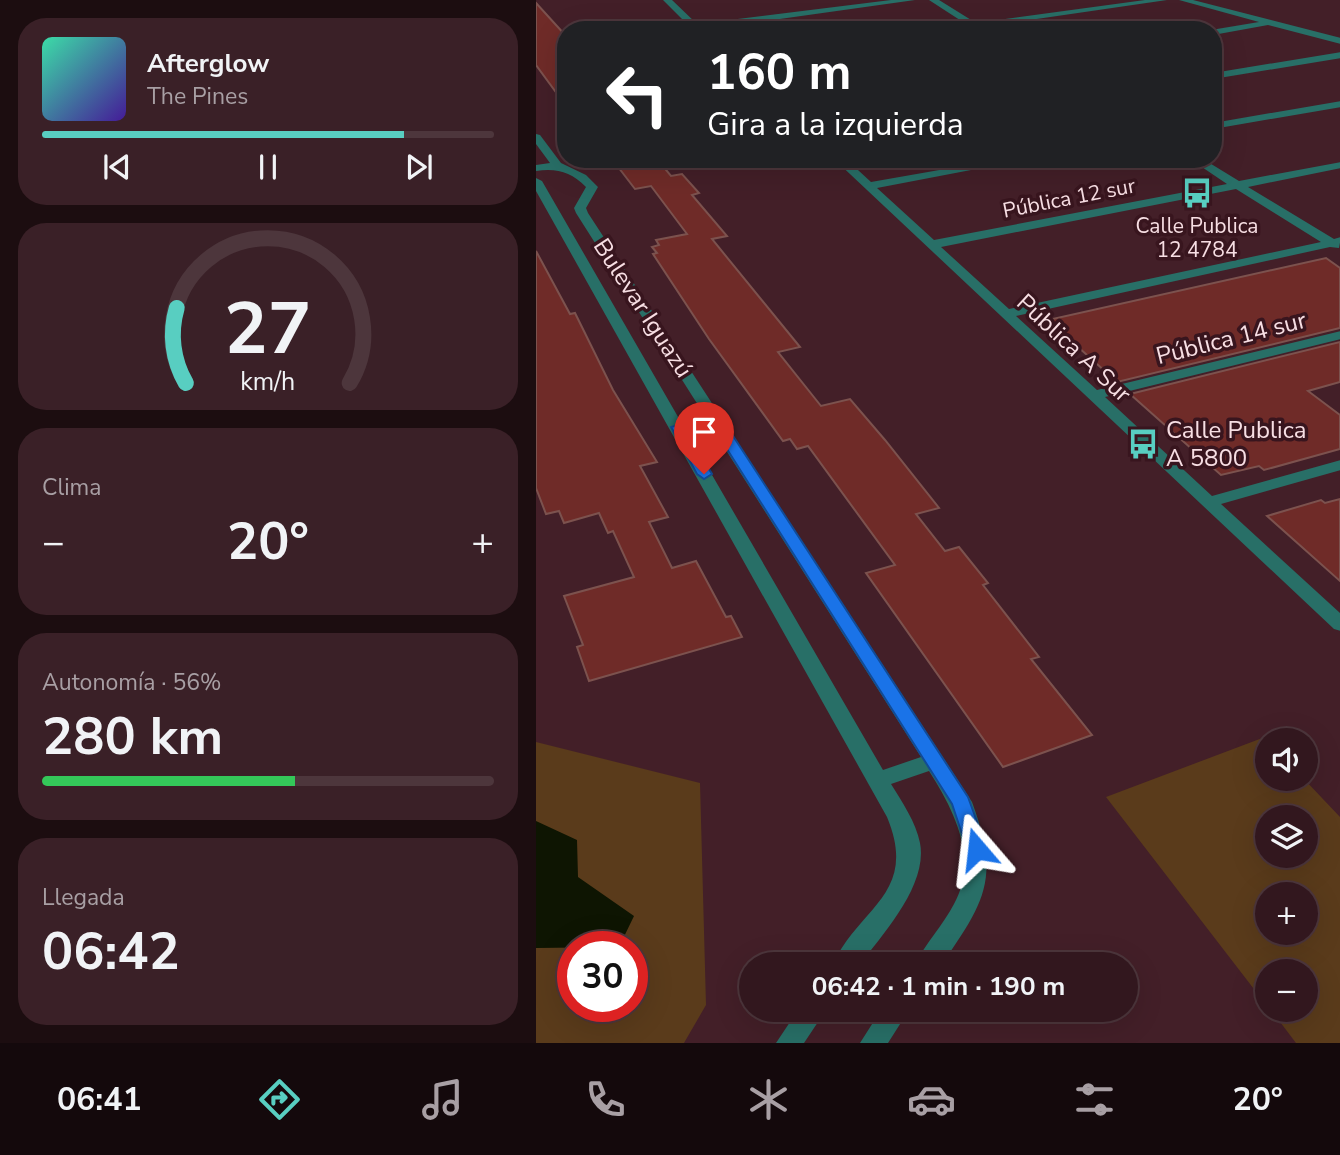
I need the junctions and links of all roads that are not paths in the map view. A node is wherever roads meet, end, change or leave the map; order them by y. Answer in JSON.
{"nodes":[{"id":1,"x":667,"y":0,"type":"edge"},
{"id":2,"x":911,"y":0,"type":"edge"},
{"id":3,"x":933,"y":0,"type":"edge"},
{"id":4,"x":1163,"y":0,"type":"edge"},
{"id":5,"x":1183,"y":0,"type":"edge"},
{"id":6,"x":689,"y":21,"type":"edge"},
{"id":7,"x":756,"y":21,"type":"edge"},
{"id":8,"x":967,"y":21,"type":"edge"},
{"id":9,"x":1024,"y":21,"type":"edge"},
{"id":10,"x":1271,"y":23,"type":"junction"},
{"id":11,"x":1222,"y":31,"type":"edge"},
{"id":12,"x":1340,"y":41,"type":"edge"},
{"id":13,"x":1340,"y":55,"type":"edge"},
{"id":14,"x":1222,"y":75,"type":"edge"},
{"id":15,"x":1340,"y":104,"type":"edge"},
{"id":16,"x":1222,"y":124,"type":"edge"},
{"id":17,"x":536,"y":136,"type":"edge"},
{"id":18,"x":557,"y":165,"type":"joint"},
{"id":19,"x":1340,"y":165,"type":"edge"},
{"id":20,"x":536,"y":168,"type":"edge"},
{"id":21,"x":563,"y":168,"type":"edge"},
{"id":22,"x":849,"y":168,"type":"edge"},
{"id":23,"x":971,"y":168,"type":"edge"},
{"id":24,"x":1210,"y":168,"type":"edge"},
{"id":25,"x":536,"y":181,"type":"edge"},
{"id":26,"x":1237,"y":185,"type":"junction"},
{"id":27,"x":868,"y":186,"type":"junction"},
{"id":28,"x":548,"y":213,"type":"junction"},
{"id":29,"x":582,"y":213,"type":"junction"},
{"id":30,"x":1338,"y":244,"type":"edge"},
{"id":31,"x":930,"y":245,"type":"junction"},
{"id":32,"x":1004,"y":314,"type":"junction"},
{"id":33,"x":1340,"y":335,"type":"edge"},
{"id":34,"x":1092,"y":396,"type":"junction"},
{"id":35,"x":715,"y":419,"type":"junction"},
{"id":36,"x":678,"y":427,"type":"junction"},
{"id":37,"x":1340,"y":465,"type":"edge"},
{"id":38,"x":1207,"y":503,"type":"junction"},
{"id":39,"x":1340,"y":625,"type":"edge"},
{"id":40,"x":934,"y":761,"type":"junction"},
{"id":41,"x":878,"y":780,"type":"junction"},
{"id":42,"x":855,"y":952,"type":"edge"},
{"id":43,"x":936,"y":952,"type":"edge"},
{"id":44,"x":804,"y":1022,"type":"edge"},
{"id":45,"x":888,"y":1022,"type":"edge"},
{"id":46,"x":789,"y":1043,"type":"edge"},
{"id":47,"x":873,"y":1043,"type":"edge"}],
"edges":[{"from":1,"to":6,"type":"street"},
{"from":2,"to":7,"type":"street"},
{"from":3,"to":8,"type":"street"},
{"from":4,"to":9,"type":"street"},
{"from":5,"to":10,"type":"street"},
{"from":10,"to":11,"type":"street"},
{"from":10,"to":12,"type":"street"},
{"from":13,"to":14,"type":"street"},
{"from":15,"to":16,"type":"street"},
{"from":17,"to":18,"type":"street","name":"Bulevar Iguazú"},
{"from":18,"to":20,"type":"street"},
{"from":19,"to":26,"type":"street","name":"Pública 12 sur"},
{"from":21,"to":29,"type":"street","name":"Bulevar Iguazú"},
{"from":22,"to":27,"type":"street","name":"Pública A Sur"},
{"from":23,"to":27,"type":"street"},
{"from":24,"to":26,"type":"street"},
{"from":25,"to":28,"type":"street","name":"Bulevar Iguazú"},
{"from":26,"to":30,"type":"street"},
{"from":26,"to":31,"type":"street","name":"Pública 12 sur"},
{"from":27,"to":31,"type":"street","name":"Pública A Sur"},
{"from":28,"to":29,"type":"street"},
{"from":28,"to":36,"type":"street","name":"Bulevar Iguazú"},
{"from":29,"to":35,"type":"street","name":"Bulevar Iguazú"},
{"from":30,"to":32,"type":"street"},
{"from":31,"to":32,"type":"street","name":"Pública A Sur"},
{"from":32,"to":34,"type":"street","name":"Pública A Sur"},
{"from":33,"to":34,"type":"street","name":"Pública 14 sur"},
{"from":34,"to":38,"type":"street","name":"Pública A Sur"},
{"from":35,"to":36,"type":"street"},
{"from":35,"to":40,"type":"street","name":"Bulevar Iguazú"},
{"from":36,"to":41,"type":"street","name":"Bulevar Iguazú"},
{"from":37,"to":38,"type":"street"},
{"from":38,"to":39,"type":"street","name":"Pública A Sur"},
{"from":40,"to":41,"type":"street"},
{"from":40,"to":43,"type":"street","name":"Bulevar Iguazú"},
{"from":41,"to":42,"type":"street","name":"Bulevar Iguazú"},
{"from":44,"to":46,"type":"street"},
{"from":45,"to":47,"type":"street"}]}
